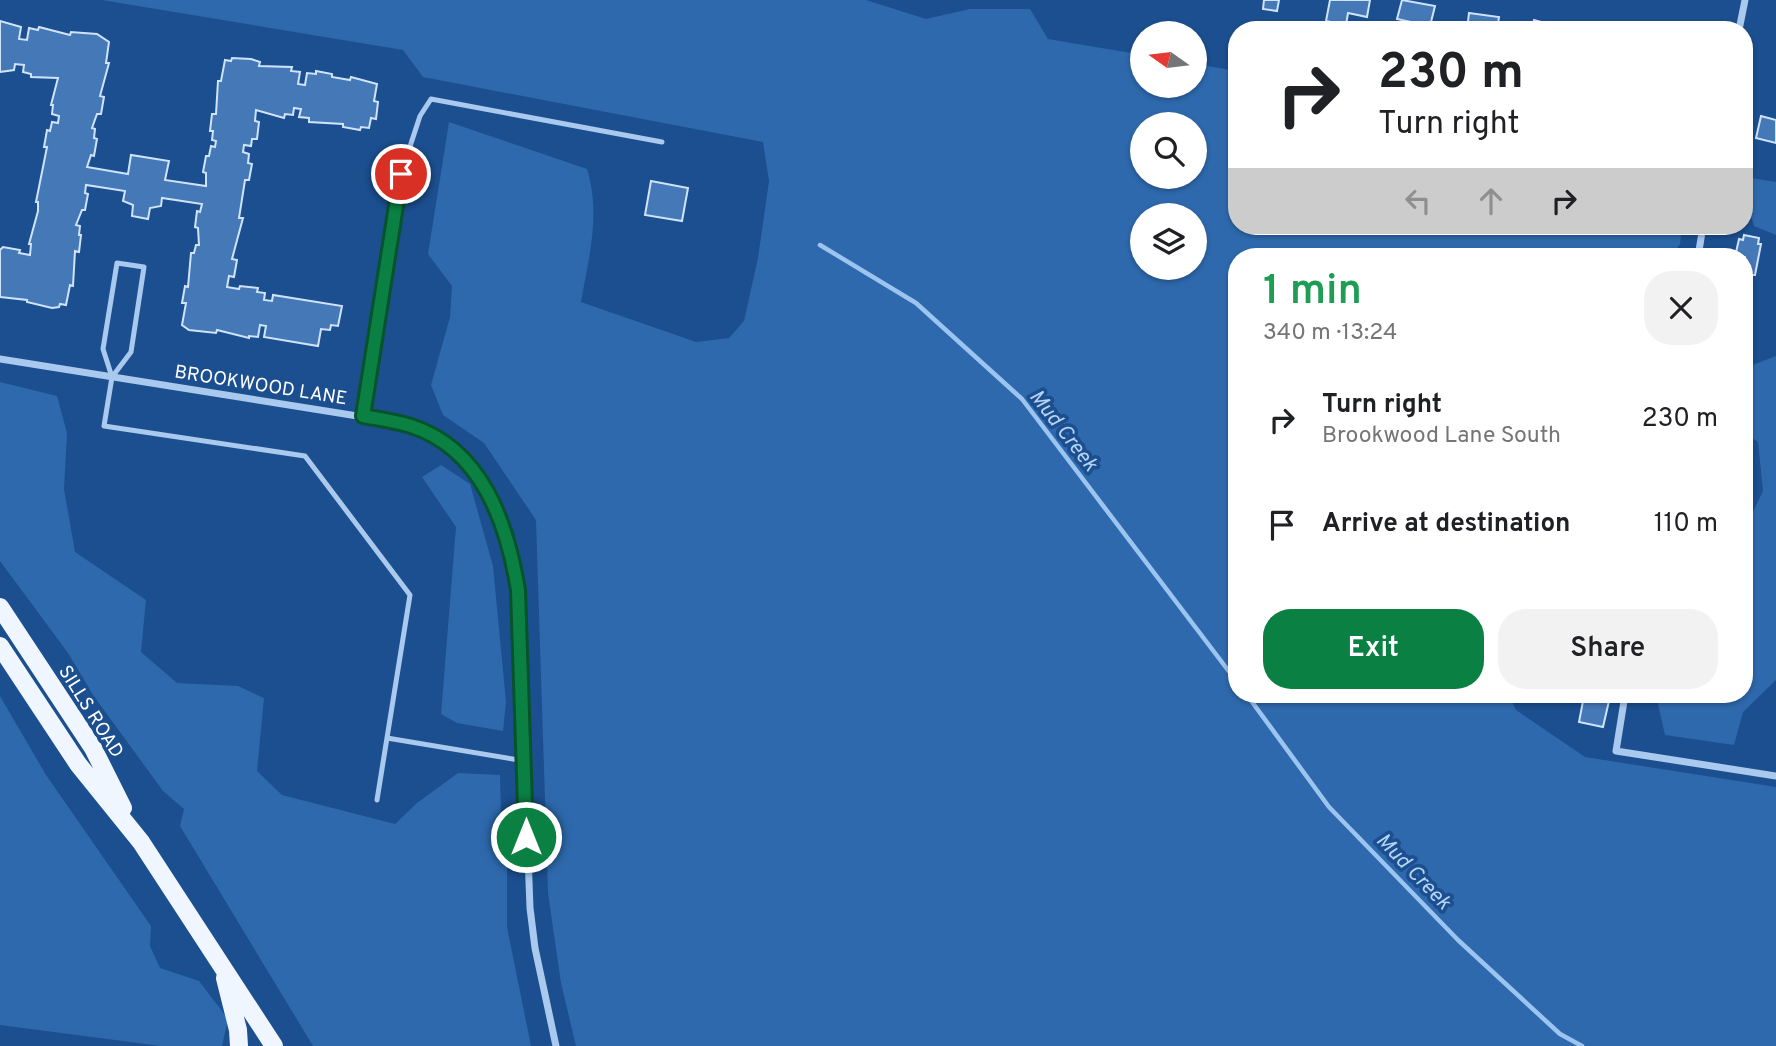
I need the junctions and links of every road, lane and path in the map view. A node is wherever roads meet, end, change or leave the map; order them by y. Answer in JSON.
{"nodes":[{"id":1,"x":1745,"y":0,"type":"edge"},
{"id":2,"x":1741,"y":21,"type":"edge"},
{"id":3,"x":662,"y":142,"type":"dead end"},
{"id":4,"x":0,"y":359,"type":"edge"},
{"id":5,"x":111,"y":377,"type":"junction"},
{"id":6,"x":363,"y":416,"type":"junction"},
{"id":7,"x":0,"y":607,"type":"edge"},
{"id":8,"x":0,"y":646,"type":"edge"},
{"id":9,"x":1624,"y":703,"type":"edge"},
{"id":10,"x":387,"y":738,"type":"junction"},
{"id":11,"x":525,"y":761,"type":"junction"},
{"id":12,"x":1776,"y":776,"type":"edge"},
{"id":13,"x":377,"y":800,"type":"dead end"},
{"id":14,"x":141,"y":842,"type":"junction"},
{"id":15,"x":221,"y":964,"type":"junction"},
{"id":16,"x":239,"y":1046,"type":"edge"},
{"id":17,"x":274,"y":1046,"type":"edge"},
{"id":18,"x":556,"y":1046,"type":"edge"}],
"edges":[{"from":1,"to":2,"type":"street"},
{"from":3,"to":6,"type":"lane"},
{"from":4,"to":5,"type":"street","name":"BROOKWOOD LANE"},
{"from":5,"to":5,"type":"lane"},
{"from":5,"to":6,"type":"street","name":"BROOKWOOD LANE"},
{"from":5,"to":10,"type":"lane"},
{"from":6,"to":11,"type":"street","name":"BROOKWOOD LANE"},
{"from":7,"to":14,"type":"main road","name":"SILLS ROAD"},
{"from":8,"to":14,"type":"main road","name":"SILLS ROAD"},
{"from":9,"to":12,"type":"street"},
{"from":10,"to":11,"type":"lane"},
{"from":10,"to":13,"type":"lane"},
{"from":11,"to":18,"type":"street","name":"BROOKWOOD LANE"},
{"from":14,"to":15,"type":"main road","name":"SILLS ROAD"},
{"from":15,"to":16,"type":"main road"},
{"from":15,"to":17,"type":"main road","name":"SILLS ROAD"}]}
